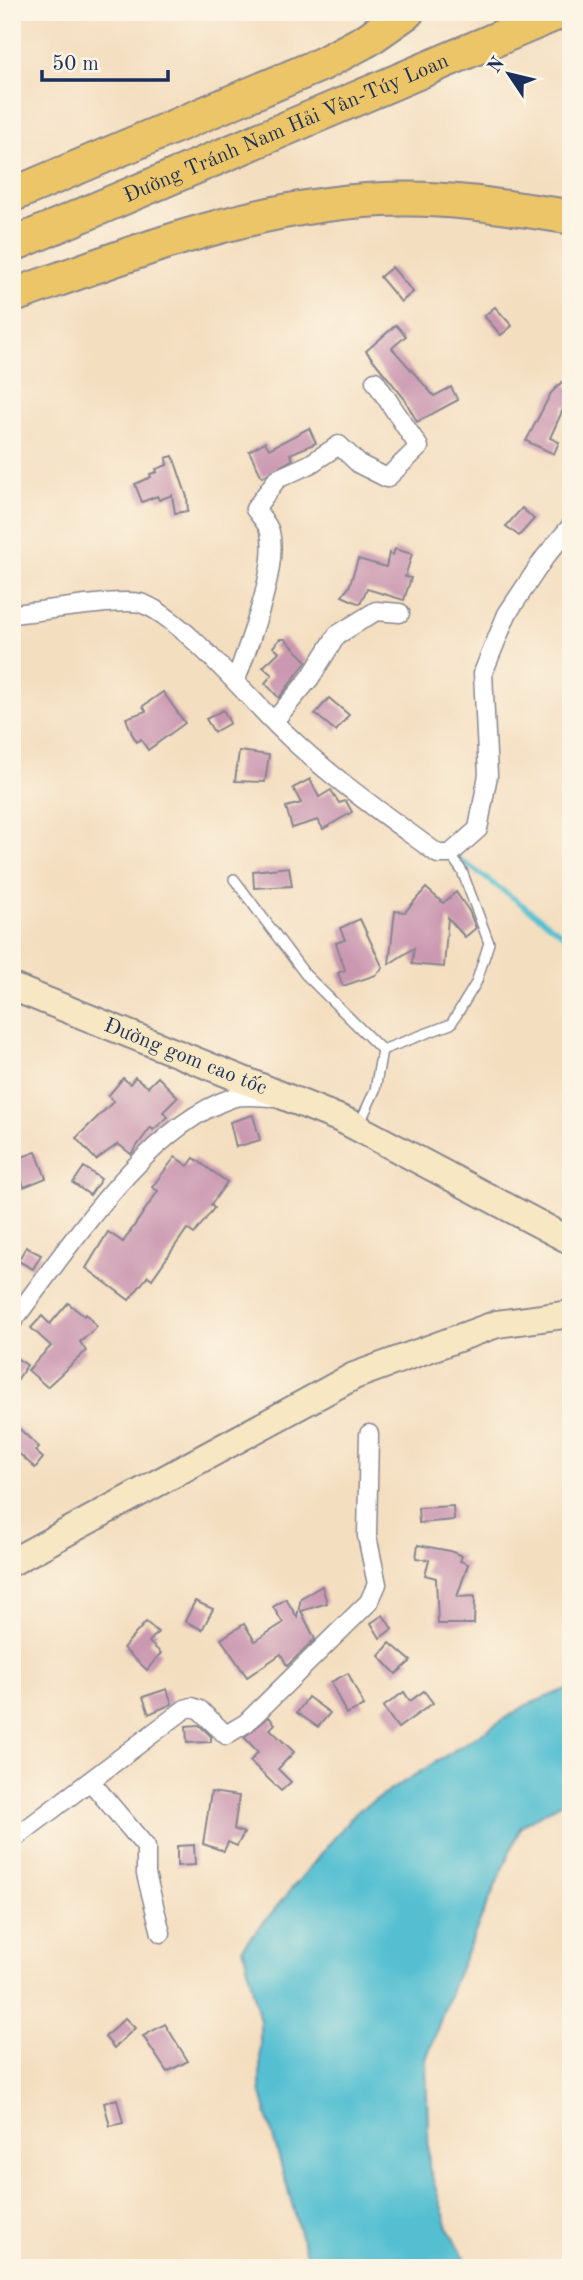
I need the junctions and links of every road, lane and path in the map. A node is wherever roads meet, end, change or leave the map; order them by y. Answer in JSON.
{"nodes":[{"id":1,"x":407,"y":12,"type":"edge"},
{"id":2,"x":560,"y":12,"type":"edge"},
{"id":3,"x":12,"y":195,"type":"edge"},
{"id":4,"x":571,"y":217,"type":"edge"},
{"id":5,"x":12,"y":245,"type":"edge"},
{"id":6,"x":12,"y":296,"type":"edge"},
{"id":7,"x":375,"y":381,"type":"dead end"},
{"id":8,"x":571,"y":527,"type":"edge"},
{"id":9,"x":400,"y":613,"type":"dead end"},
{"id":10,"x":12,"y":614,"type":"edge"},
{"id":11,"x":236,"y":680,"type":"junction"},
{"id":12,"x":274,"y":721,"type":"junction"},
{"id":13,"x":450,"y":854,"type":"junction"},
{"id":14,"x":234,"y":879,"type":"dead end"},
{"id":15,"x":12,"y":987,"type":"edge"},
{"id":16,"x":382,"y":1050,"type":"junction"},
{"id":17,"x":282,"y":1097,"type":"joint"},
{"id":18,"x":358,"y":1126,"type":"junction"},
{"id":19,"x":571,"y":1241,"type":"edge"},
{"id":20,"x":571,"y":1314,"type":"edge"},
{"id":21,"x":12,"y":1322,"type":"edge"},
{"id":22,"x":369,"y":1434,"type":"dead end"},
{"id":23,"x":12,"y":1562,"type":"edge"},
{"id":24,"x":91,"y":1782,"type":"junction"},
{"id":25,"x":12,"y":1840,"type":"edge"},
{"id":26,"x":161,"y":1933,"type":"dead end"}],
"edges":[{"from":1,"to":3,"type":"highway"},
{"from":2,"to":5,"type":"highway","name":"Đường Tránh Nam Hải Vân-Túy Loan"},
{"from":4,"to":6,"type":"highway"},
{"from":7,"to":11,"type":"street"},
{"from":8,"to":13,"type":"street"},
{"from":9,"to":12,"type":"street"},
{"from":10,"to":11,"type":"street"},
{"from":11,"to":12,"type":"street"},
{"from":12,"to":13,"type":"street"},
{"from":13,"to":16,"type":"lane"},
{"from":14,"to":16,"type":"lane"},
{"from":15,"to":18,"type":"main road","name":"Đường gom cao tốc"},
{"from":16,"to":18,"type":"lane"},
{"from":17,"to":18,"type":"main road"},
{"from":17,"to":21,"type":"street"},
{"from":18,"to":19,"type":"main road"},
{"from":20,"to":23,"type":"main road"},
{"from":22,"to":24,"type":"street"},
{"from":24,"to":25,"type":"street"},
{"from":24,"to":26,"type":"street"}]}
